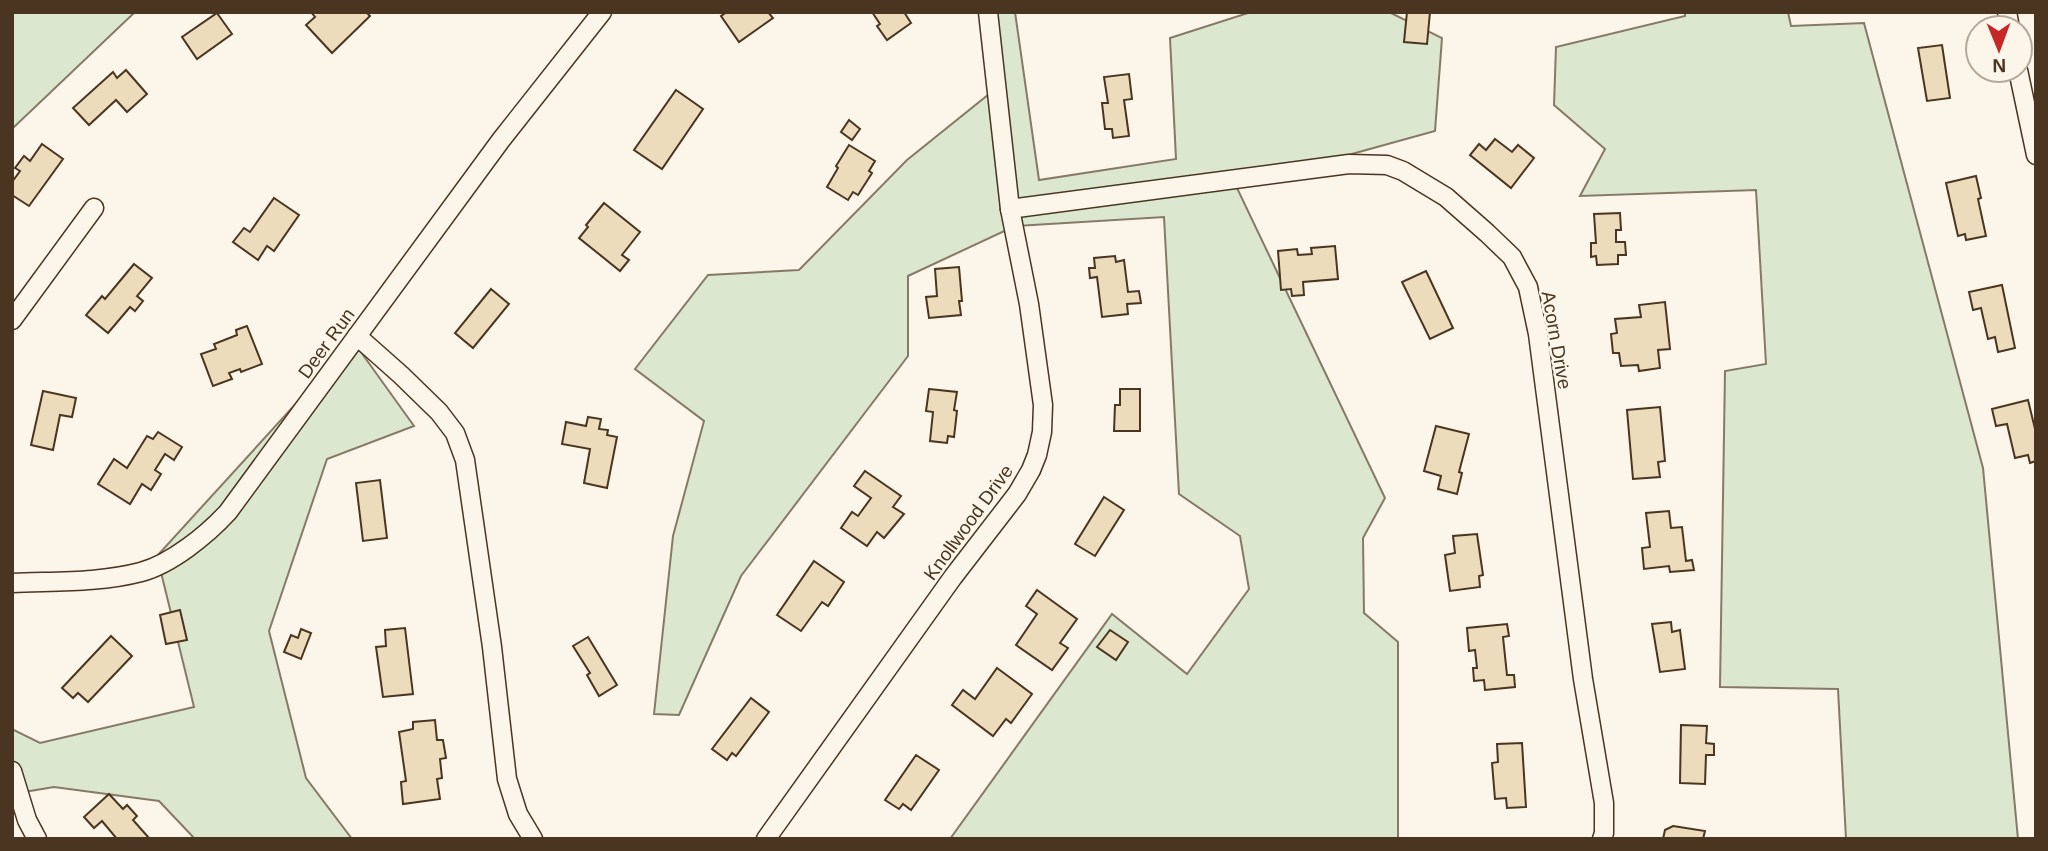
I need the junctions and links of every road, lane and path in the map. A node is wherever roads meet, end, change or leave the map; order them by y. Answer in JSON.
{"nodes":[{"id":1,"x":602,"y":12,"type":"edge"},
{"id":2,"x":988,"y":12,"type":"edge"},
{"id":3,"x":2021,"y":84,"type":"edge"},
{"id":4,"x":2036,"y":155,"type":"edge"},
{"id":5,"x":94,"y":208,"type":"dead end"},
{"id":6,"x":1010,"y":209,"type":"junction"},
{"id":7,"x":12,"y":320,"type":"edge"},
{"id":8,"x":357,"y":336,"type":"junction"},
{"id":9,"x":12,"y":583,"type":"edge"},
{"id":10,"x":12,"y":771,"type":"edge"},
{"id":11,"x":37,"y":839,"type":"edge"},
{"id":12,"x":533,"y":839,"type":"edge"},
{"id":13,"x":766,"y":839,"type":"edge"},
{"id":14,"x":1602,"y":839,"type":"edge"}],
"edges":[{"from":1,"to":8,"type":"street","name":"Deer Run"},
{"from":2,"to":6,"type":"street","name":"Knollwood Drive"},
{"from":3,"to":4,"type":"street"},
{"from":5,"to":7,"type":"street"},
{"from":6,"to":13,"type":"street","name":"Knollwood Drive"},
{"from":6,"to":14,"type":"street","name":"Acorn Drive"},
{"from":8,"to":9,"type":"street","name":"Deer Run"},
{"from":8,"to":12,"type":"street"},
{"from":10,"to":11,"type":"street"}]}
